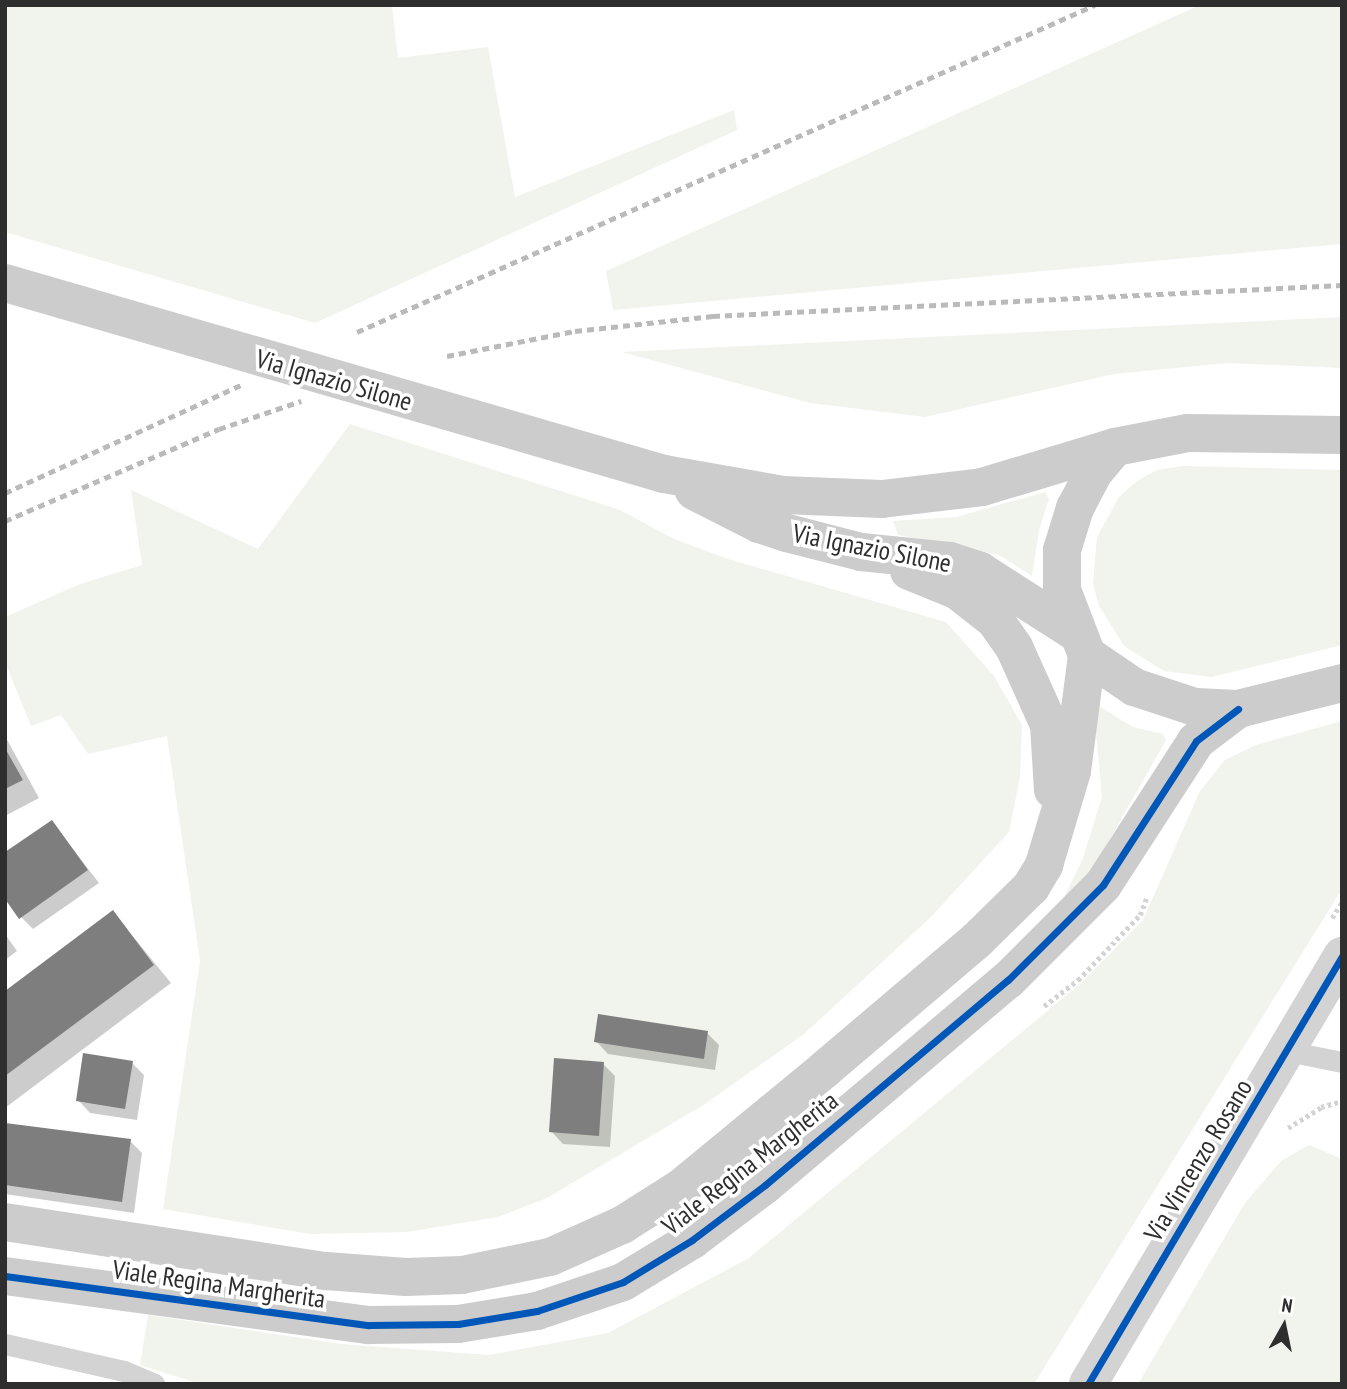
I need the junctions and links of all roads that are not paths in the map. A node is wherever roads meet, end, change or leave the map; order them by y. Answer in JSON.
{"nodes":[{"id":1,"x":5,"y":284,"type":"edge"},
{"id":2,"x":1342,"y":435,"type":"edge"},
{"id":3,"x":1115,"y":447,"type":"junction"},
{"id":4,"x":664,"y":474,"type":"junction"},
{"id":5,"x":861,"y":552,"type":"junction"},
{"id":6,"x":1081,"y":644,"type":"junction"},
{"id":7,"x":1342,"y":682,"type":"edge"},
{"id":8,"x":1238,"y":709,"type":"junction"},
{"id":9,"x":1054,"y":837,"type":"junction"},
{"id":10,"x":1342,"y":956,"type":"edge"},
{"id":11,"x":1287,"y":1051,"type":"junction"},
{"id":12,"x":1342,"y":1062,"type":"edge"},
{"id":13,"x":5,"y":1222,"type":"edge"},
{"id":14,"x":5,"y":1276,"type":"edge"},
{"id":15,"x":5,"y":1344,"type":"edge"},
{"id":16,"x":155,"y":1384,"type":"edge"},
{"id":17,"x":1088,"y":1384,"type":"edge"}],
"edges":[{"from":1,"to":4,"type":"street","name":"Via Ignazio Silone"},
{"from":2,"to":3,"type":"street","name":"Via Ignazio Silone"},
{"from":3,"to":4,"type":"street","name":"Via Ignazio Silone"},
{"from":3,"to":6,"type":"street"},
{"from":4,"to":5,"type":"street","name":"Via Ignazio Silone"},
{"from":5,"to":6,"type":"street","name":"Via Ignazio Silone"},
{"from":5,"to":9,"type":"street"},
{"from":6,"to":8,"type":"street","name":"Via Ignazio Silone"},
{"from":6,"to":9,"type":"street","name":"Viale Regina Margherita"},
{"from":7,"to":8,"type":"street"},
{"from":8,"to":14,"type":"street","name":"Viale Regina Margherita"},
{"from":9,"to":13,"type":"street","name":"Viale Regina Margherita"},
{"from":10,"to":11,"type":"street","name":"Via Vincenzo Rosano"},
{"from":11,"to":12,"type":"lane"},
{"from":11,"to":17,"type":"street","name":"Via Vincenzo Rosano"},
{"from":15,"to":16,"type":"lane"}]}
